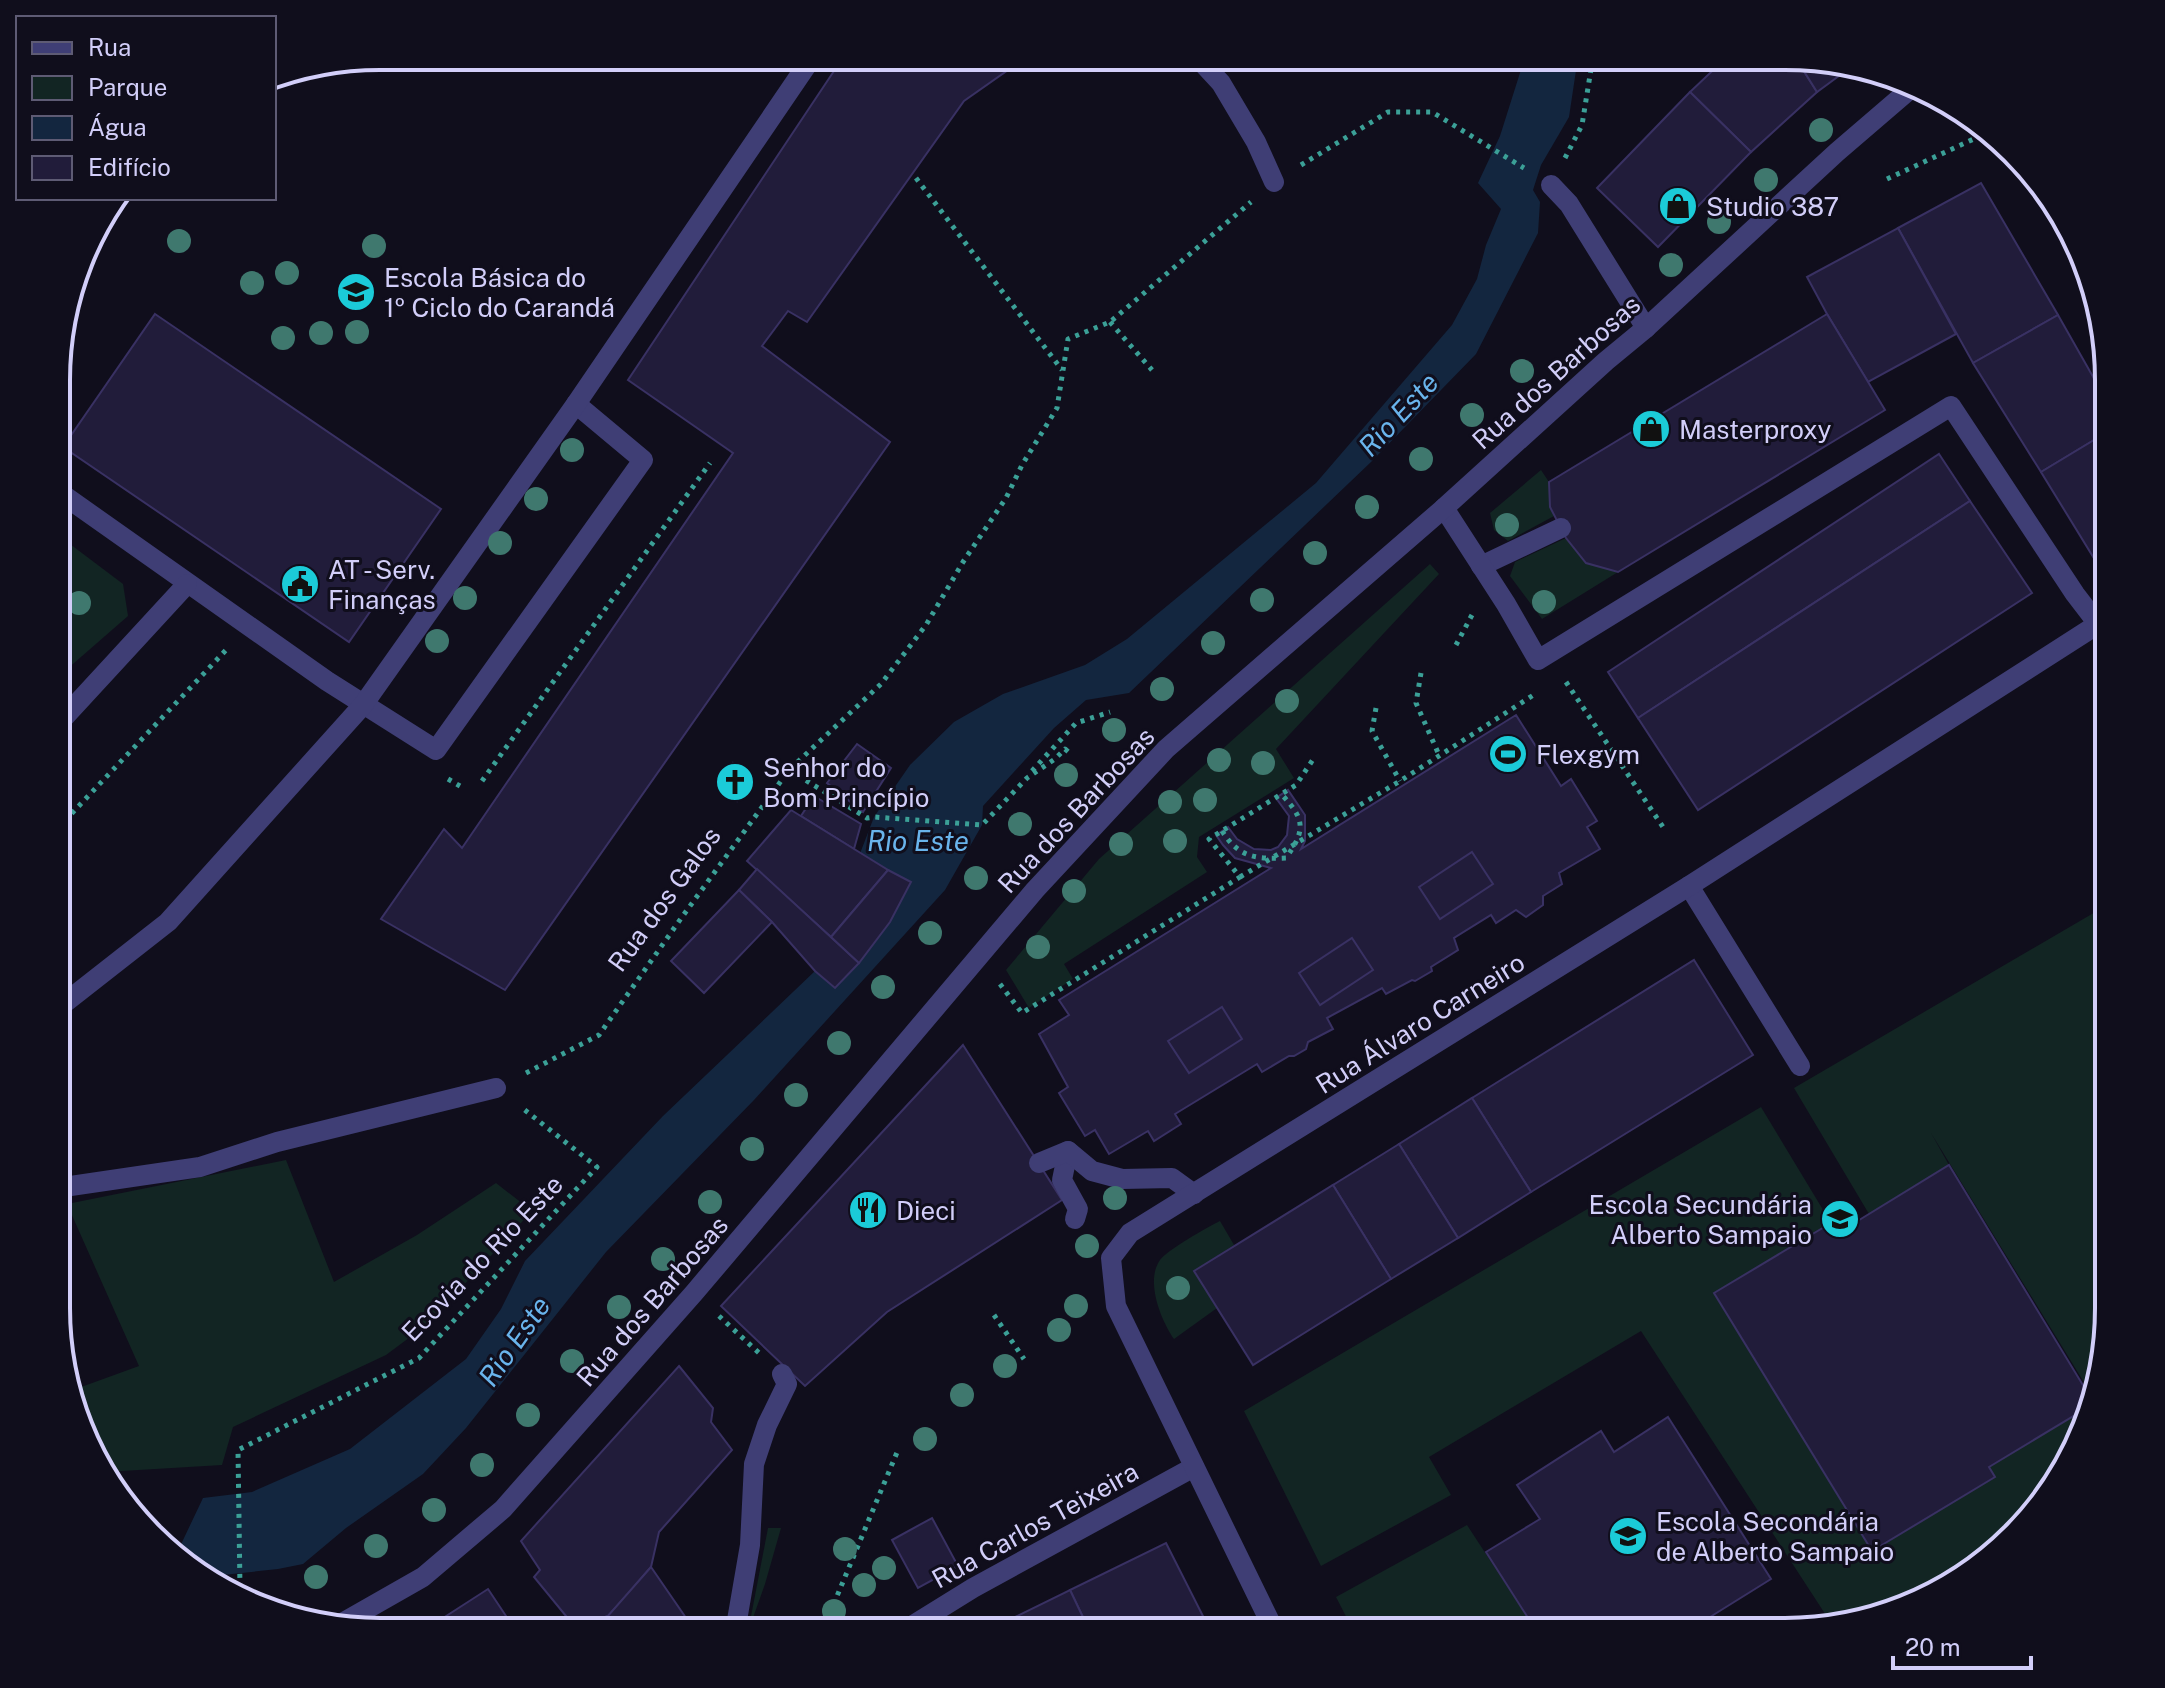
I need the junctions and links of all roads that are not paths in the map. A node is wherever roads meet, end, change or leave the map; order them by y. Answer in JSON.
{"nodes":[{"id":1,"x":803,"y":70,"type":"edge"},
{"id":2,"x":1209,"y":70,"type":"edge"},
{"id":3,"x":1904,"y":94,"type":"edge"},
{"id":4,"x":1274,"y":182,"type":"dead end"},
{"id":5,"x":1551,"y":185,"type":"road end"},
{"id":6,"x":1646,"y":328,"type":"junction"},
{"id":7,"x":576,"y":404,"type":"junction"},
{"id":8,"x":70,"y":500,"type":"edge"},
{"id":9,"x":1444,"y":508,"type":"junction"},
{"id":10,"x":1561,"y":528,"type":"dead end"},
{"id":11,"x":1481,"y":566,"type":"junction"},
{"id":12,"x":187,"y":584,"type":"junction"},
{"id":13,"x":2095,"y":612,"type":"edge"},
{"id":14,"x":2095,"y":626,"type":"edge"},
{"id":15,"x":363,"y":705,"type":"junction"},
{"id":16,"x":70,"y":711,"type":"edge"},
{"id":17,"x":1689,"y":886,"type":"junction"},
{"id":18,"x":70,"y":999,"type":"edge"},
{"id":19,"x":1800,"y":1066,"type":"dead end"},
{"id":20,"x":496,"y":1088,"type":"road end"},
{"id":21,"x":1068,"y":1151,"type":"junction"},
{"id":22,"x":1039,"y":1163,"type":"dead end"},
{"id":23,"x":70,"y":1186,"type":"edge"},
{"id":24,"x":1194,"y":1194,"type":"junction"},
{"id":25,"x":1075,"y":1219,"type":"dead end"},
{"id":26,"x":782,"y":1374,"type":"road end"},
{"id":27,"x":1194,"y":1467,"type":"junction"},
{"id":28,"x":354,"y":1616,"type":"edge"},
{"id":29,"x":737,"y":1618,"type":"edge"},
{"id":30,"x":925,"y":1618,"type":"edge"},
{"id":31,"x":1268,"y":1618,"type":"edge"}],
"edges":[{"from":1,"to":7,"type":"street"},
{"from":2,"to":4,"type":"street"},
{"from":3,"to":6,"type":"street","name":"Rua dos Barbosas"},
{"from":5,"to":6,"type":"street"},
{"from":6,"to":9,"type":"street","name":"Rua dos Barbosas"},
{"from":7,"to":15,"type":"street"},
{"from":7,"to":15,"type":"street"},
{"from":8,"to":12,"type":"street"},
{"from":9,"to":11,"type":"street"},
{"from":9,"to":28,"type":"street","name":"Rua dos Barbosas"},
{"from":10,"to":11,"type":"street"},
{"from":11,"to":13,"type":"street"},
{"from":12,"to":15,"type":"street"},
{"from":12,"to":16,"type":"street"},
{"from":14,"to":17,"type":"street","name":"Rua Álvaro Carneiro"},
{"from":15,"to":18,"type":"street"},
{"from":17,"to":19,"type":"street"},
{"from":17,"to":24,"type":"street","name":"Rua Álvaro Carneiro"},
{"from":20,"to":23,"type":"street"},
{"from":21,"to":22,"type":"street"},
{"from":21,"to":24,"type":"street"},
{"from":21,"to":25,"type":"street"},
{"from":24,"to":27,"type":"street","name":"Rua Álvaro Carneiro"},
{"from":26,"to":29,"type":"street"},
{"from":27,"to":30,"type":"street","name":"Rua Carlos Teixeira"},
{"from":27,"to":31,"type":"street","name":"Rua Álvaro Carneiro"}]}
